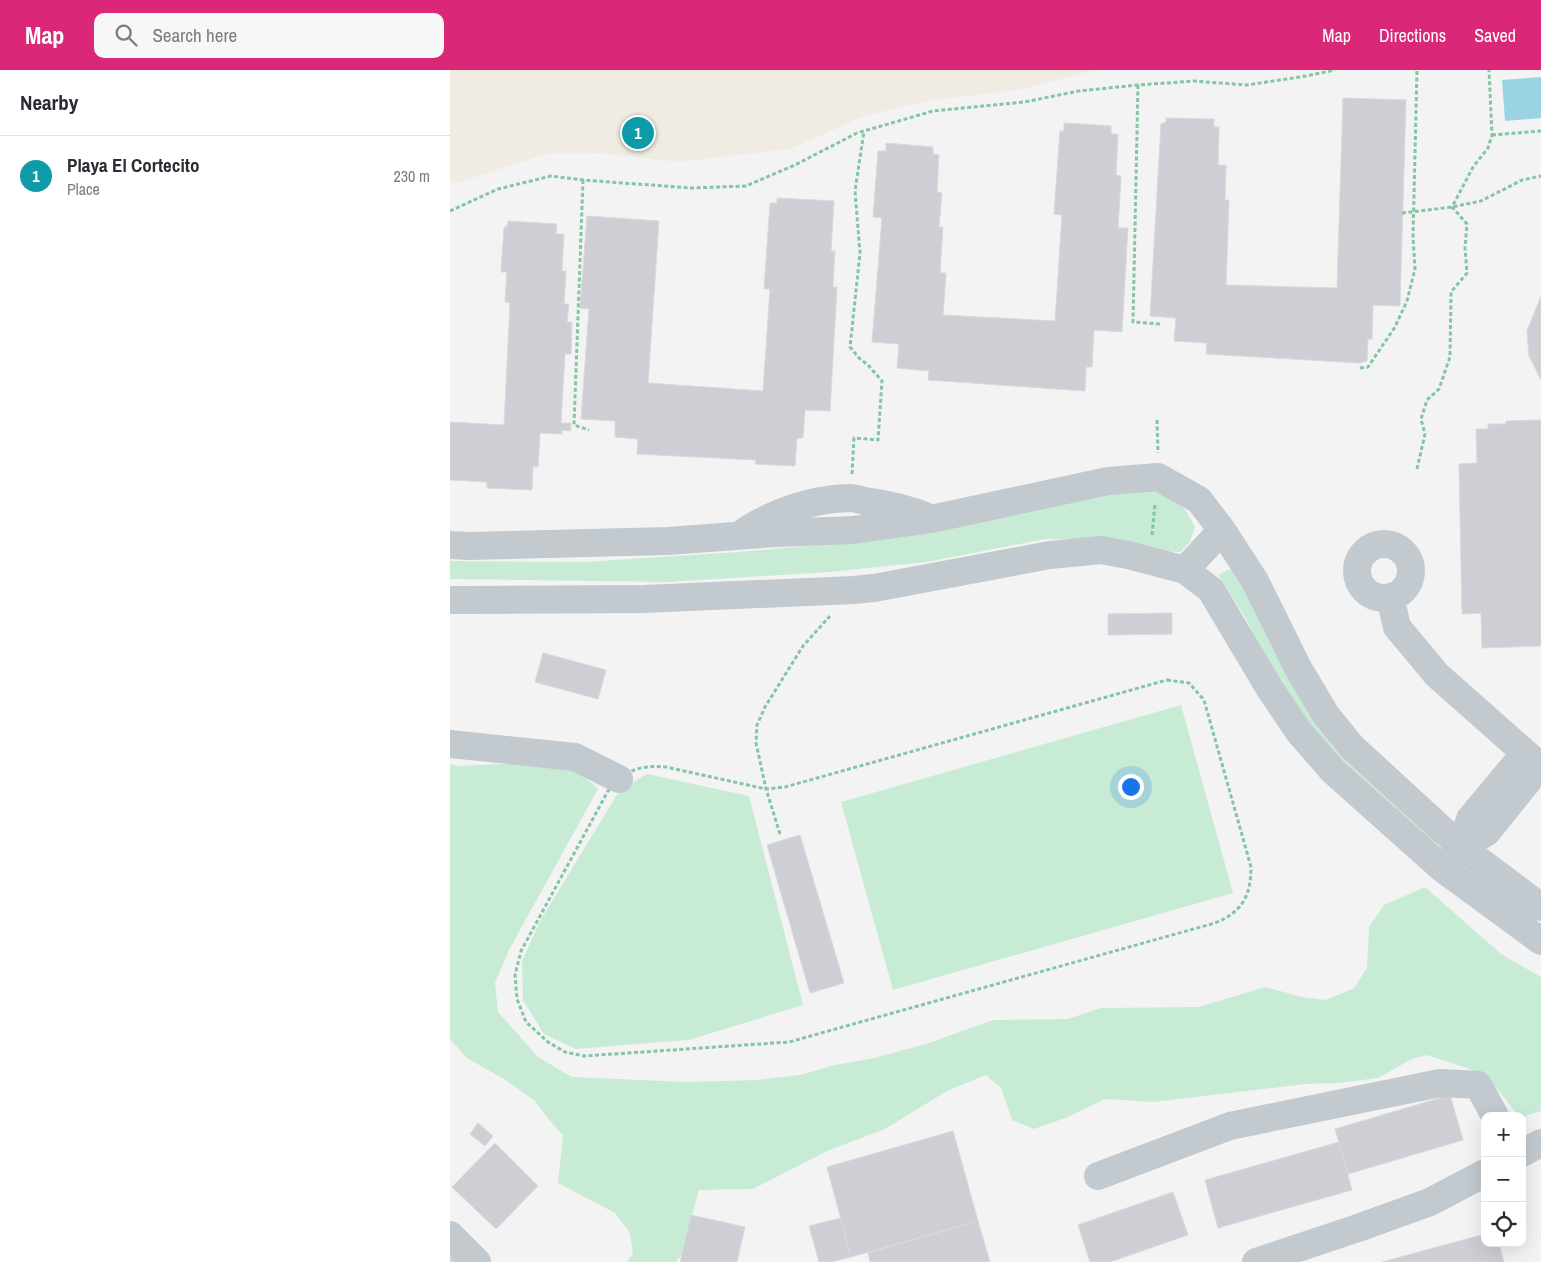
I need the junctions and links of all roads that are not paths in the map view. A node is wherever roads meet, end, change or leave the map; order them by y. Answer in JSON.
{"nodes":[{"id":1,"x":1222,"y":530,"type":"junction"},
{"id":2,"x":450,"y":545,"type":"edge"},
{"id":3,"x":1185,"y":570,"type":"junction"},
{"id":4,"x":1390,"y":597,"type":"dead end"},
{"id":5,"x":450,"y":600,"type":"edge"},
{"id":6,"x":450,"y":744,"type":"edge"},
{"id":7,"x":1535,"y":762,"type":"edge"},
{"id":8,"x":619,"y":779,"type":"road end"},
{"id":9,"x":1462,"y":847,"type":"junction"},
{"id":10,"x":1443,"y":869,"type":"junction"},
{"id":11,"x":1541,"y":907,"type":"edge"},
{"id":12,"x":1541,"y":941,"type":"edge"},
{"id":13,"x":1494,"y":1112,"type":"edge"},
{"id":14,"x":1541,"y":1143,"type":"edge"},
{"id":15,"x":1526,"y":1151,"type":"edge"},
{"id":16,"x":1481,"y":1175,"type":"edge"},
{"id":17,"x":1098,"y":1176,"type":"dead end"},
{"id":18,"x":450,"y":1235,"type":"edge"},
{"id":19,"x":477,"y":1262,"type":"edge"},
{"id":20,"x":1256,"y":1262,"type":"edge"}],
"edges":[{"from":1,"to":2,"type":"lane"},
{"from":1,"to":3,"type":"lane"},
{"from":1,"to":9,"type":"lane"},
{"from":3,"to":5,"type":"lane"},
{"from":3,"to":10,"type":"lane"},
{"from":4,"to":7,"type":"lane"},
{"from":6,"to":8,"type":"lane"},
{"from":7,"to":9,"type":"lane"},
{"from":9,"to":10,"type":"lane"},
{"from":9,"to":11,"type":"lane"},
{"from":10,"to":12,"type":"lane"},
{"from":13,"to":17,"type":"lane"},
{"from":14,"to":15,"type":"lane"},
{"from":16,"to":20,"type":"lane"},
{"from":18,"to":19,"type":"lane"}]}
